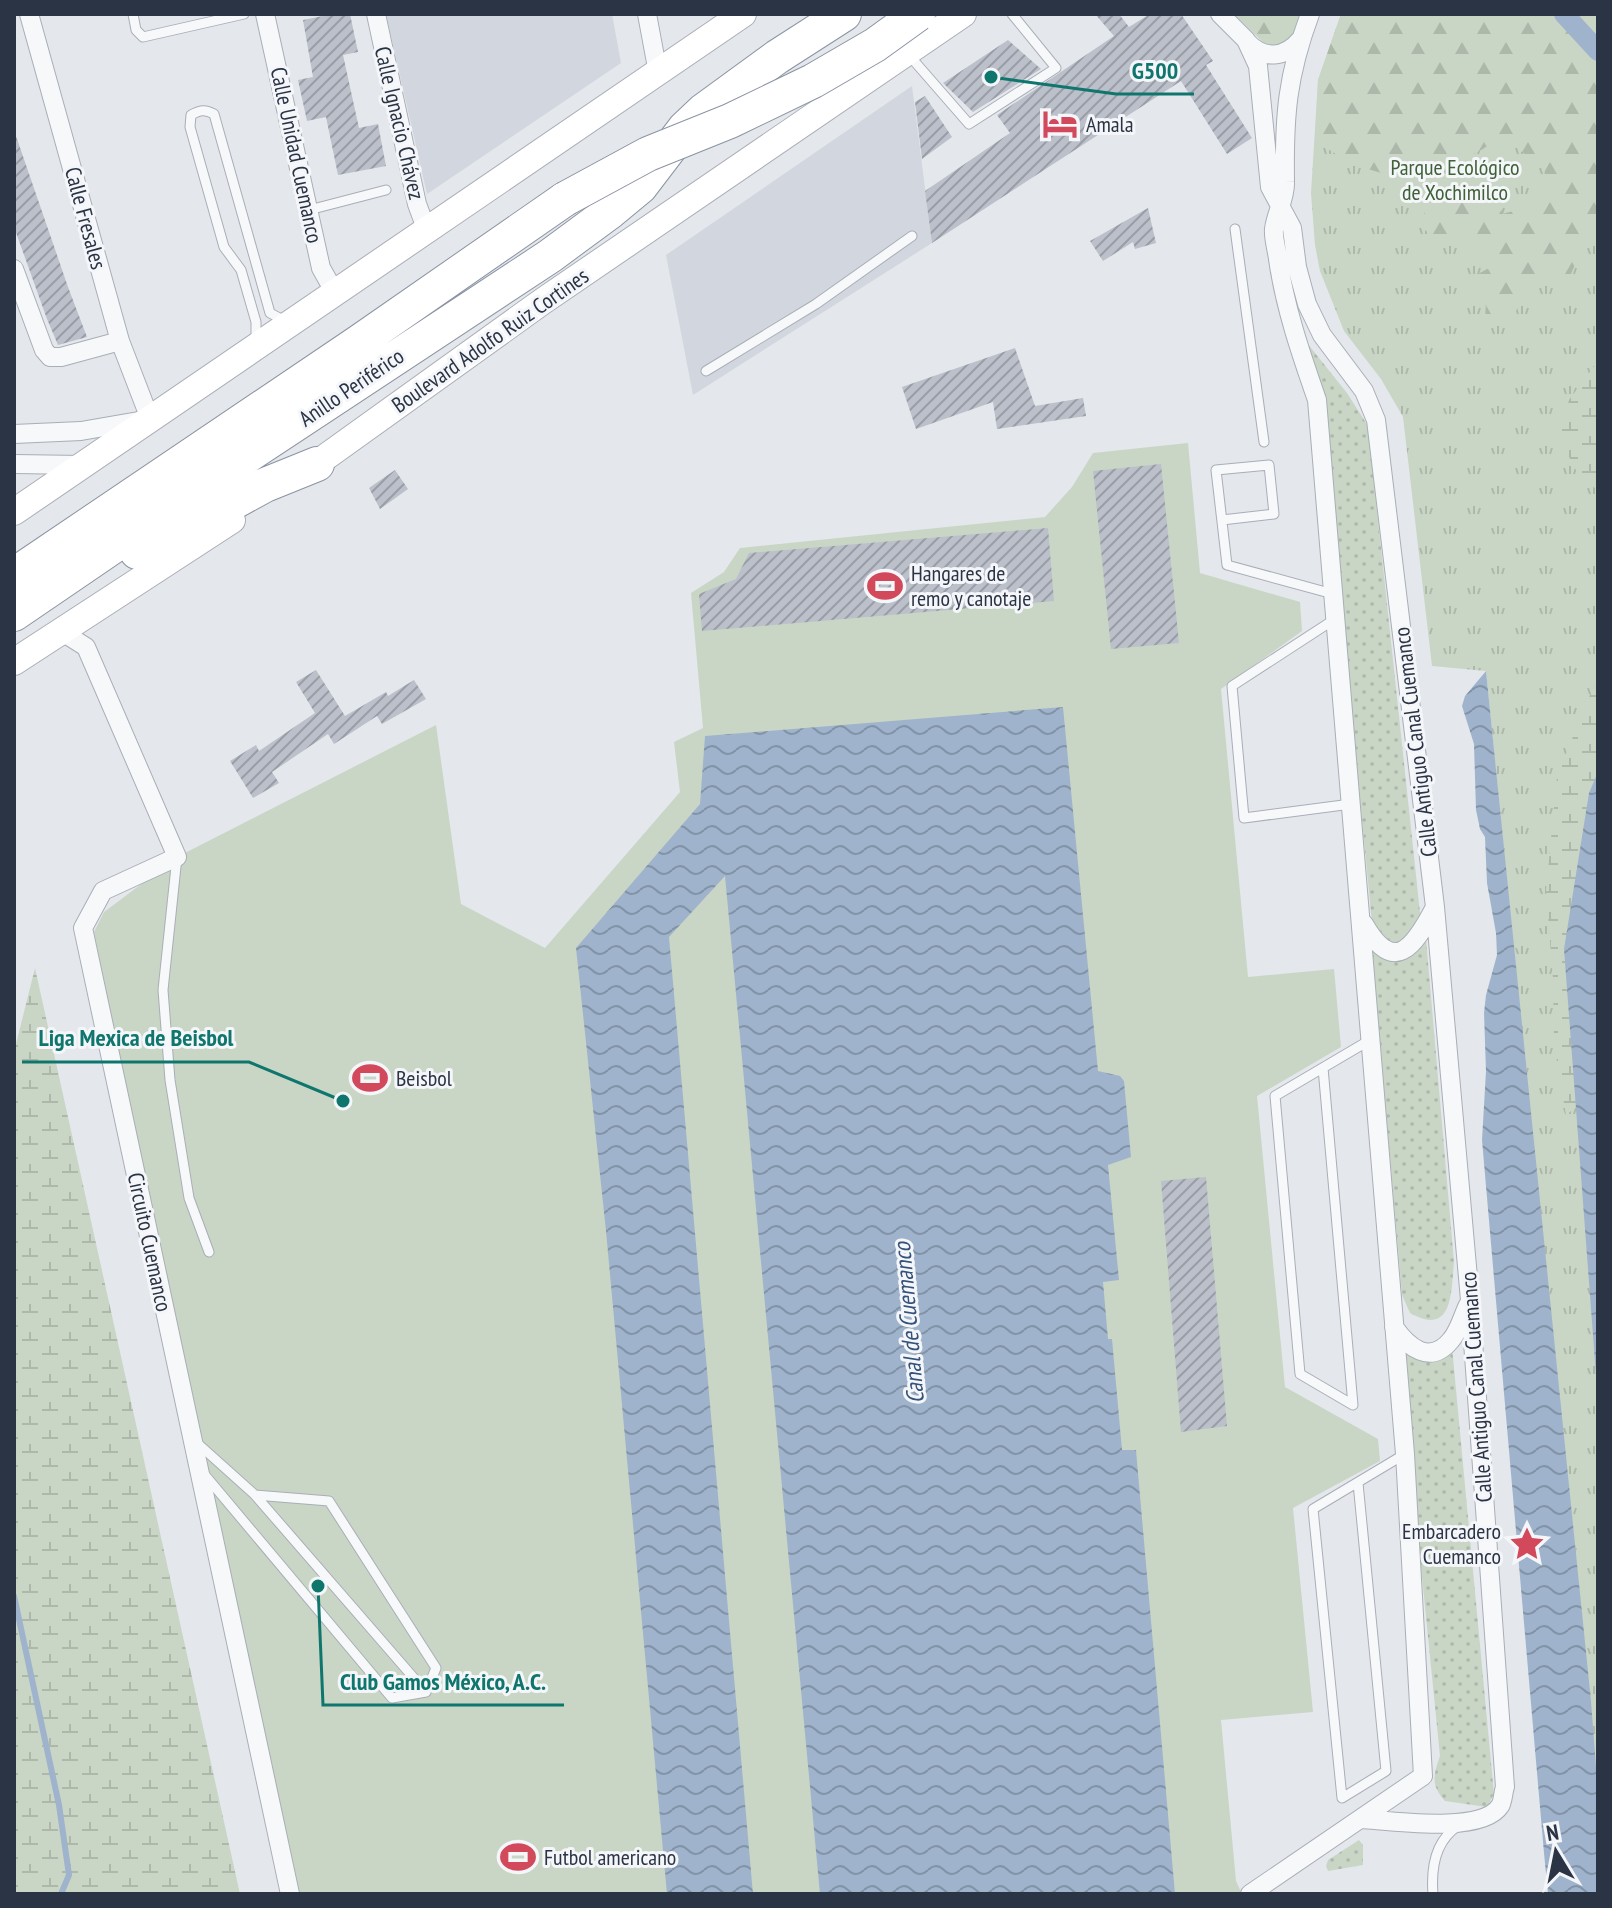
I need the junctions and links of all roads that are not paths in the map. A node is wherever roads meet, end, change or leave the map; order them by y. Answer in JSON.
{"nodes":[{"id":1,"x":29,"y":14,"type":"edge"},
{"id":2,"x":133,"y":14,"type":"edge"},
{"id":3,"x":244,"y":14,"type":"edge"},
{"id":4,"x":265,"y":14,"type":"edge"},
{"id":5,"x":376,"y":14,"type":"edge"},
{"id":6,"x":647,"y":14,"type":"edge"},
{"id":7,"x":743,"y":14,"type":"edge"},
{"id":8,"x":844,"y":14,"type":"edge"},
{"id":9,"x":918,"y":14,"type":"edge"},
{"id":10,"x":963,"y":14,"type":"edge"},
{"id":11,"x":1012,"y":14,"type":"edge"},
{"id":12,"x":1220,"y":14,"type":"edge"},
{"id":13,"x":1310,"y":14,"type":"edge"},
{"id":14,"x":1301,"y":39,"type":"junction"},
{"id":15,"x":1246,"y":40,"type":"junction"},
{"id":16,"x":906,"y":52,"type":"junction"},
{"id":17,"x":658,"y":73,"type":"junction"},
{"id":18,"x":386,"y":190,"type":"dead end"},
{"id":19,"x":1280,"y":204,"type":"junction"},
{"id":20,"x":309,"y":210,"type":"junction"},
{"id":21,"x":1235,"y":229,"type":"dead end"},
{"id":22,"x":427,"y":231,"type":"junction"},
{"id":23,"x":912,"y":236,"type":"dead end"},
{"id":24,"x":14,"y":269,"type":"edge"},
{"id":25,"x":335,"y":293,"type":"junction"},
{"id":26,"x":290,"y":324,"type":"junction"},
{"id":27,"x":120,"y":341,"type":"junction"},
{"id":28,"x":256,"y":347,"type":"junction"},
{"id":29,"x":706,"y":371,"type":"dead end"},
{"id":30,"x":150,"y":419,"type":"junction"},
{"id":31,"x":14,"y":434,"type":"edge"},
{"id":32,"x":1264,"y":442,"type":"dead end"},
{"id":33,"x":14,"y":464,"type":"edge"},
{"id":34,"x":317,"y":464,"type":"junction"},
{"id":35,"x":82,"y":465,"type":"junction"},
{"id":36,"x":14,"y":512,"type":"edge"},
{"id":37,"x":1222,"y":520,"type":"junction"},
{"id":38,"x":79,"y":571,"type":"junction"},
{"id":39,"x":14,"y":575,"type":"edge"},
{"id":40,"x":1333,"y":594,"type":"junction"},
{"id":41,"x":93,"y":610,"type":"junction"},
{"id":42,"x":14,"y":614,"type":"edge"},
{"id":43,"x":1335,"y":619,"type":"junction"},
{"id":44,"x":51,"y":638,"type":"junction"},
{"id":45,"x":89,"y":653,"type":"junction"},
{"id":46,"x":14,"y":662,"type":"edge"},
{"id":47,"x":1351,"y":804,"type":"junction"},
{"id":48,"x":177,"y":857,"type":"junction"},
{"id":49,"x":1435,"y":907,"type":"junction"},
{"id":50,"x":1360,"y":918,"type":"junction"},
{"id":51,"x":1370,"y":1040,"type":"junction"},
{"id":52,"x":1323,"y":1068,"type":"junction"},
{"id":53,"x":209,"y":1252,"type":"dead end"},
{"id":54,"x":1470,"y":1300,"type":"junction"},
{"id":55,"x":1393,"y":1325,"type":"junction"},
{"id":56,"x":193,"y":1440,"type":"junction"},
{"id":57,"x":1405,"y":1454,"type":"junction"},
{"id":58,"x":199,"y":1468,"type":"junction"},
{"id":59,"x":1358,"y":1483,"type":"junction"},
{"id":60,"x":255,"y":1495,"type":"junction"},
{"id":61,"x":426,"y":1692,"type":"junction"},
{"id":62,"x":1362,"y":1819,"type":"junction"},
{"id":63,"x":1463,"y":1822,"type":"junction"},
{"id":64,"x":290,"y":1894,"type":"edge"},
{"id":65,"x":1250,"y":1894,"type":"edge"},
{"id":66,"x":1433,"y":1894,"type":"edge"}],
"edges":[{"from":1,"to":27,"type":"street","name":"Calle Fresales"},
{"from":2,"to":3,"type":"lane"},
{"from":4,"to":20,"type":"street","name":"Calle Unidad Cuemanco"},
{"from":5,"to":22,"type":"street","name":"Calle Ignacio Chávez"},
{"from":6,"to":17,"type":"street"},
{"from":7,"to":17,"type":"main road"},
{"from":8,"to":38,"type":"highway","name":"Anillo Periférico"},
{"from":9,"to":39,"type":"highway","name":"Anillo Periférico","bridge":true},
{"from":10,"to":16,"type":"main road","name":"Boulevard Adolfo Ruiz Cortines"},
{"from":11,"to":16,"type":"lane"},
{"from":12,"to":15,"type":"street","name":"Calle Antiguo Canal Cuemanco"},
{"from":13,"to":14,"type":"street","name":"Calle Antiguo Canal Cuemanco"},
{"from":14,"to":15,"type":"street","name":"Calle Antiguo Canal Cuemanco"},
{"from":14,"to":19,"type":"street","name":"Calle Antiguo Canal Cuemanco"},
{"from":15,"to":19,"type":"street","name":"Calle Antiguo Canal Cuemanco"},
{"from":16,"to":34,"type":"main road","name":"Boulevard Adolfo Ruiz Cortines"},
{"from":17,"to":22,"type":"main road"},
{"from":18,"to":20,"type":"lane"},
{"from":19,"to":40,"type":"street","name":"Calle Antiguo Canal Cuemanco"},
{"from":19,"to":49,"type":"street","name":"Calle Antiguo Canal Cuemanco"},
{"from":20,"to":25,"type":"street","name":"Calle Unidad Cuemanco"},
{"from":21,"to":32,"type":"lane"},
{"from":22,"to":25,"type":"main road"},
{"from":23,"to":29,"type":"lane"},
{"from":24,"to":27,"type":"street"},
{"from":25,"to":26,"type":"main road"},
{"from":26,"to":28,"type":"main road"},
{"from":26,"to":28,"type":"lane"},
{"from":27,"to":30,"type":"street","name":"Calle Fresales"},
{"from":28,"to":30,"type":"main road"},
{"from":30,"to":31,"type":"street"},
{"from":30,"to":35,"type":"main road"},
{"from":33,"to":35,"type":"street"},
{"from":34,"to":38,"type":"highway"},
{"from":34,"to":41,"type":"main road","name":"Boulevard Adolfo Ruiz Cortines"},
{"from":35,"to":36,"type":"main road"},
{"from":37,"to":37,"type":"lane"},
{"from":37,"to":40,"type":"lane"},
{"from":38,"to":42,"type":"highway","name":"Anillo Periférico"},
{"from":40,"to":43,"type":"street","name":"Calle Antiguo Canal Cuemanco"},
{"from":41,"to":44,"type":"main road","name":"Boulevard Adolfo Ruiz Cortines"},
{"from":41,"to":45,"type":"street"},
{"from":43,"to":47,"type":"street","name":"Calle Antiguo Canal Cuemanco"},
{"from":43,"to":47,"type":"lane"},
{"from":44,"to":45,"type":"street"},
{"from":44,"to":46,"type":"main road","name":"Boulevard Adolfo Ruiz Cortines"},
{"from":45,"to":48,"type":"street"},
{"from":47,"to":50,"type":"street","name":"Calle Antiguo Canal Cuemanco"},
{"from":48,"to":53,"type":"lane"},
{"from":48,"to":56,"type":"street","name":"Circuito Cuemanco"},
{"from":49,"to":50,"type":"street"},
{"from":49,"to":54,"type":"street","name":"Calle Antiguo Canal Cuemanco"},
{"from":50,"to":51,"type":"street","name":"Calle Antiguo Canal Cuemanco"},
{"from":51,"to":52,"type":"lane"},
{"from":51,"to":55,"type":"street","name":"Calle Antiguo Canal Cuemanco"},
{"from":52,"to":52,"type":"lane"},
{"from":54,"to":55,"type":"street"},
{"from":54,"to":63,"type":"street","name":"Calle Antiguo Canal Cuemanco"},
{"from":55,"to":57,"type":"street","name":"Calle Antiguo Canal Cuemanco"},
{"from":56,"to":58,"type":"street","name":"Circuito Cuemanco"},
{"from":56,"to":60,"type":"lane"},
{"from":57,"to":59,"type":"lane"},
{"from":57,"to":62,"type":"street","name":"Calle Antiguo Canal Cuemanco"},
{"from":58,"to":61,"type":"lane"},
{"from":58,"to":64,"type":"street","name":"Circuito Cuemanco"},
{"from":59,"to":59,"type":"lane"},
{"from":60,"to":61,"type":"lane"},
{"from":60,"to":61,"type":"lane"},
{"from":62,"to":63,"type":"street","name":"Calle Antiguo Canal Cuemanco"},
{"from":62,"to":65,"type":"street"},
{"from":63,"to":66,"type":"lane"}]}
